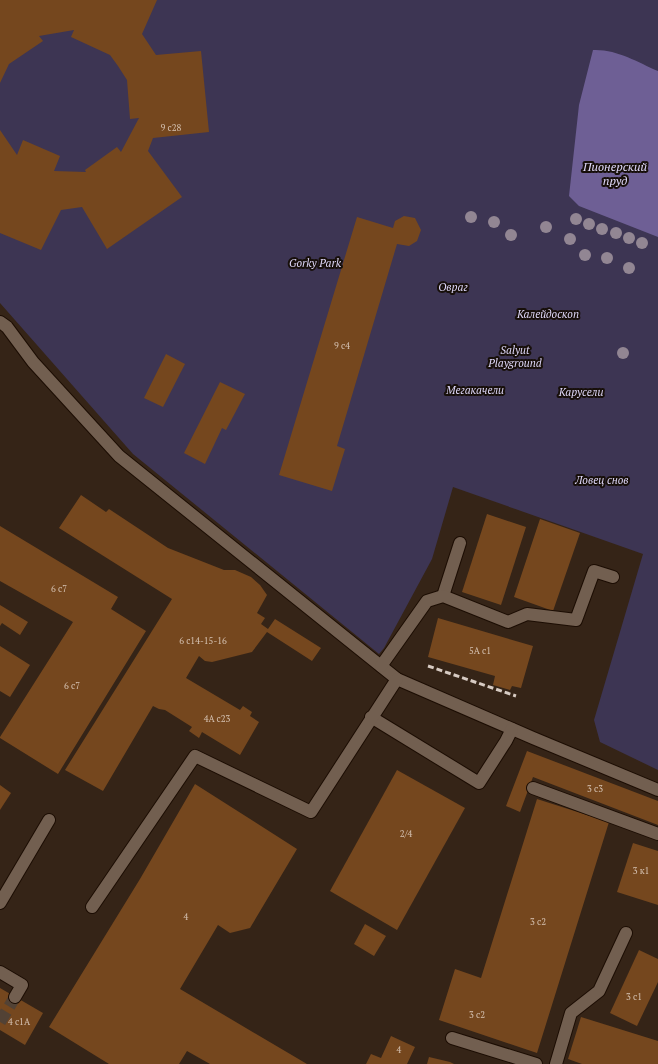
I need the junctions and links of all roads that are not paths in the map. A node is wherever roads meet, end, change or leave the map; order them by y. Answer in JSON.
{"nodes":[{"id":1,"x":0,"y":322,"type":"edge"},
{"id":2,"x":6,"y":335,"type":"edge"},
{"id":3,"x":460,"y":543,"type":"dead end"},
{"id":4,"x":613,"y":577,"type":"dead end"},
{"id":5,"x":443,"y":596,"type":"junction"},
{"id":6,"x":381,"y":666,"type":"junction"},
{"id":7,"x":397,"y":679,"type":"junction"},
{"id":8,"x":371,"y":717,"type":"junction"},
{"id":9,"x":512,"y":729,"type":"junction"},
{"id":10,"x":533,"y":788,"type":"dead end"},
{"id":11,"x":658,"y":790,"type":"edge"},
{"id":12,"x":49,"y":820,"type":"dead end"},
{"id":13,"x":658,"y":834,"type":"edge"},
{"id":14,"x":0,"y":903,"type":"edge"},
{"id":15,"x":92,"y":908,"type":"dead end"},
{"id":16,"x":626,"y":933,"type":"dead end"},
{"id":17,"x":0,"y":972,"type":"edge"},
{"id":18,"x":15,"y":997,"type":"tunnel mouth"},
{"id":19,"x":452,"y":1038,"type":"dead end"},
{"id":20,"x":536,"y":1064,"type":"edge"},
{"id":21,"x":556,"y":1064,"type":"edge"}],
"edges":[{"from":1,"to":2,"type":"lane"},
{"from":2,"to":6,"type":"lane"},
{"from":3,"to":5,"type":"lane"},
{"from":4,"to":5,"type":"lane"},
{"from":5,"to":6,"type":"lane"},
{"from":6,"to":7,"type":"lane"},
{"from":7,"to":8,"type":"lane"},
{"from":7,"to":9,"type":"lane"},
{"from":8,"to":9,"type":"lane"},
{"from":8,"to":15,"type":"lane"},
{"from":9,"to":11,"type":"lane"},
{"from":10,"to":13,"type":"lane"},
{"from":12,"to":14,"type":"lane"},
{"from":16,"to":21,"type":"lane"},
{"from":17,"to":18,"type":"lane"},
{"from":19,"to":20,"type":"lane"}]}
